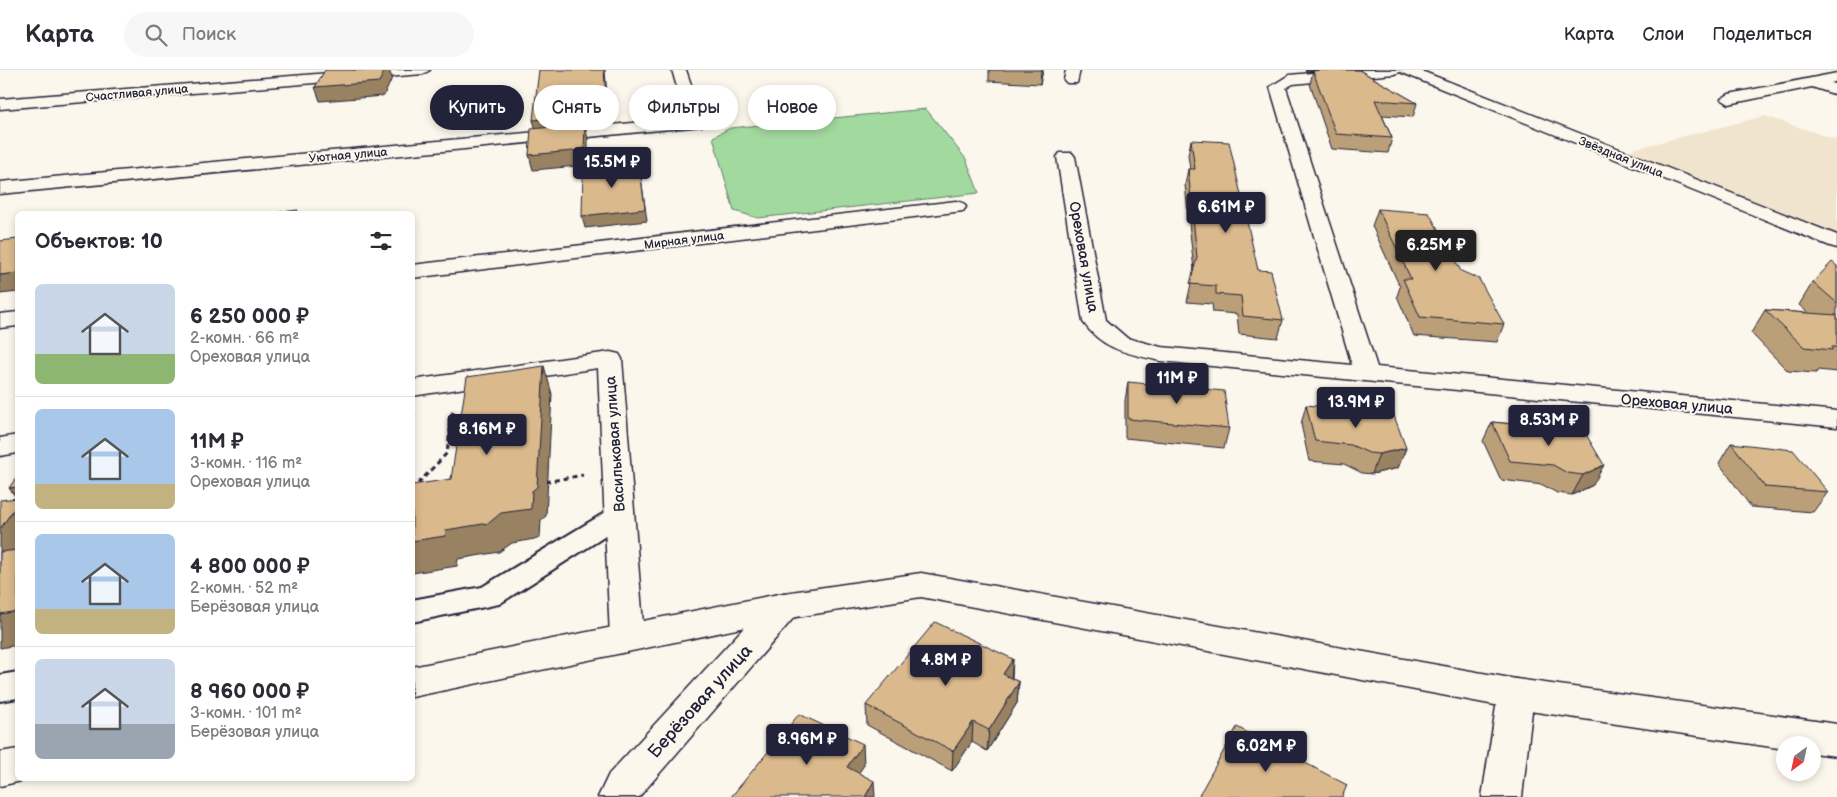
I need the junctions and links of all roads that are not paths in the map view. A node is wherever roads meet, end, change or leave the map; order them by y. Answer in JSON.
{"nodes":[{"id":1,"x":423,"y":70,"type":"edge"},
{"id":2,"x":679,"y":70,"type":"edge"},
{"id":3,"x":1394,"y":70,"type":"edge"},
{"id":4,"x":1406,"y":70,"type":"edge"},
{"id":5,"x":1837,"y":77,"type":"edge"},
{"id":6,"x":1813,"y":82,"type":"junction"},
{"id":7,"x":1837,"y":90,"type":"edge"},
{"id":8,"x":1730,"y":99,"type":"dead end"},
{"id":9,"x":0,"y":104,"type":"edge"},
{"id":10,"x":1066,"y":157,"type":"dead end"},
{"id":11,"x":0,"y":188,"type":"edge"},
{"id":12,"x":956,"y":207,"type":"dead end"},
{"id":13,"x":1837,"y":242,"type":"edge"},
{"id":14,"x":415,"y":272,"type":"edge"},
{"id":15,"x":15,"y":319,"type":"edge"},
{"id":16,"x":0,"y":321,"type":"edge"},
{"id":17,"x":1368,"y":374,"type":"junction"},
{"id":18,"x":415,"y":388,"type":"edge"},
{"id":19,"x":1837,"y":419,"type":"edge"},
{"id":20,"x":15,"y":444,"type":"edge"},
{"id":21,"x":0,"y":447,"type":"edge"},
{"id":22,"x":620,"y":515,"type":"junction"},
{"id":23,"x":784,"y":606,"type":"junction"},
{"id":24,"x":415,"y":609,"type":"edge"},
{"id":25,"x":627,"y":637,"type":"junction"},
{"id":26,"x":415,"y":681,"type":"edge"},
{"id":27,"x":15,"y":686,"type":"edge"},
{"id":28,"x":0,"y":688,"type":"edge"},
{"id":29,"x":1516,"y":694,"type":"junction"},
{"id":30,"x":1837,"y":740,"type":"edge"},
{"id":31,"x":15,"y":766,"type":"edge"},
{"id":32,"x":0,"y":769,"type":"edge"},
{"id":33,"x":618,"y":797,"type":"edge"},
{"id":34,"x":1502,"y":797,"type":"edge"}],
"edges":[{"from":1,"to":9,"type":"street","name":"Счастливая улица"},
{"from":2,"to":11,"type":"street","name":"Уютная улица"},
{"from":3,"to":17,"type":"street"},
{"from":4,"to":13,"type":"street","name":"Звёздная улица"},
{"from":5,"to":6,"type":"street"},
{"from":6,"to":7,"type":"street"},
{"from":6,"to":8,"type":"street"},
{"from":10,"to":17,"type":"street","name":"Ореховая улица"},
{"from":12,"to":14,"type":"street","name":"Мирная улица"},
{"from":15,"to":16,"type":"street"},
{"from":17,"to":19,"type":"street","name":"Ореховая улица"},
{"from":18,"to":22,"type":"street","name":"Васильковая улица"},
{"from":20,"to":21,"type":"street"},
{"from":22,"to":24,"type":"lane"},
{"from":22,"to":25,"type":"street","name":"Васильковая улица"},
{"from":23,"to":25,"type":"street"},
{"from":23,"to":29,"type":"street"},
{"from":23,"to":33,"type":"street","name":"Берёзовая улица"},
{"from":25,"to":26,"type":"street"},
{"from":27,"to":28,"type":"lane"},
{"from":29,"to":30,"type":"street"},
{"from":29,"to":34,"type":"street"},
{"from":31,"to":32,"type":"street"}]}
